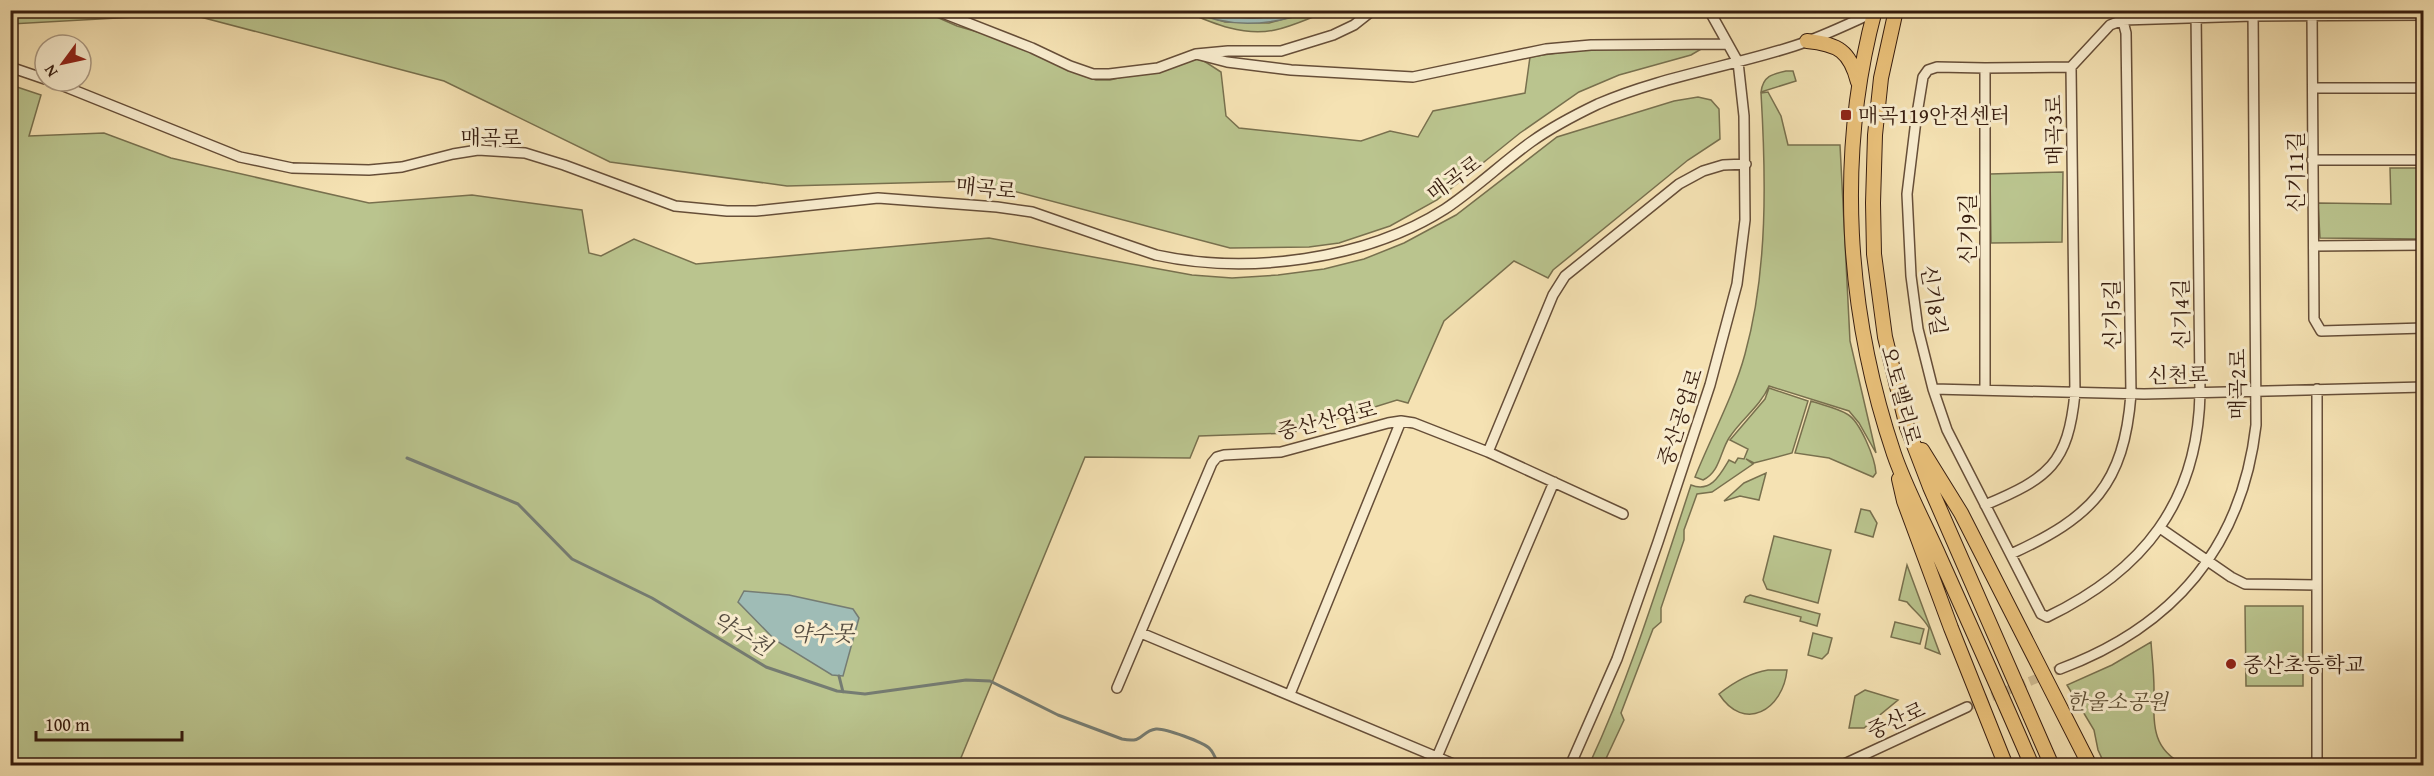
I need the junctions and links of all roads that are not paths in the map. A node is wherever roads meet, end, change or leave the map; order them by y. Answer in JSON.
{"nodes":[{"id":1,"x":935,"y":10,"type":"edge"},
{"id":2,"x":1373,"y":10,"type":"edge"},
{"id":3,"x":1709,"y":10,"type":"edge"},
{"id":4,"x":1896,"y":10,"type":"edge"},
{"id":5,"x":2120,"y":10,"type":"edge"},
{"id":6,"x":1876,"y":11,"type":"edge"},
{"id":7,"x":2253,"y":13,"type":"edge"},
{"id":8,"x":2312,"y":13,"type":"edge"},
{"id":9,"x":2196,"y":14,"type":"edge"},
{"id":10,"x":2424,"y":15,"type":"edge"},
{"id":11,"x":2123,"y":20,"type":"junction"},
{"id":12,"x":1807,"y":41,"type":"junction"},
{"id":13,"x":1728,"y":44,"type":"junction"},
{"id":14,"x":1196,"y":54,"type":"junction"},
{"id":15,"x":1738,"y":62,"type":"junction"},
{"id":16,"x":10,"y":67,"type":"edge"},
{"id":17,"x":2072,"y":67,"type":"junction"},
{"id":18,"x":1985,"y":68,"type":"junction"},
{"id":19,"x":33,"y":75,"type":"edge"},
{"id":20,"x":1858,"y":84,"type":"junction"},
{"id":21,"x":2313,"y":88,"type":"junction"},
{"id":22,"x":2424,"y":88,"type":"edge"},
{"id":23,"x":81,"y":93,"type":"edge"},
{"id":24,"x":2312,"y":160,"type":"junction"},
{"id":25,"x":2424,"y":160,"type":"edge"},
{"id":26,"x":1746,"y":164,"type":"junction"},
{"id":27,"x":2424,"y":245,"type":"edge"},
{"id":28,"x":2314,"y":246,"type":"junction"},
{"id":29,"x":2424,"y":328,"type":"edge"},
{"id":30,"x":2424,"y":387,"type":"edge"},
{"id":31,"x":1933,"y":389,"type":"junction"},
{"id":32,"x":1985,"y":390,"type":"junction"},
{"id":33,"x":2317,"y":390,"type":"junction"},
{"id":34,"x":2255,"y":392,"type":"junction"},
{"id":35,"x":2075,"y":393,"type":"junction"},
{"id":36,"x":2200,"y":393,"type":"junction"},
{"id":37,"x":2131,"y":394,"type":"junction"},
{"id":38,"x":1401,"y":421,"type":"junction"},
{"id":39,"x":1907,"y":427,"type":"junction"},
{"id":40,"x":1488,"y":452,"type":"junction"},
{"id":41,"x":1895,"y":457,"type":"junction"},
{"id":42,"x":1554,"y":482,"type":"junction"},
{"id":43,"x":1985,"y":505,"type":"junction"},
{"id":44,"x":1623,"y":514,"type":"dead end"},
{"id":45,"x":2160,"y":528,"type":"junction"},
{"id":46,"x":2011,"y":554,"type":"junction"},
{"id":47,"x":2208,"y":560,"type":"junction"},
{"id":48,"x":2317,"y":585,"type":"junction"},
{"id":49,"x":2047,"y":617,"type":"joint"},
{"id":50,"x":1141,"y":633,"type":"junction"},
{"id":51,"x":2060,"y":669,"type":"tunnel mouth"},
{"id":52,"x":1117,"y":688,"type":"dead end"},
{"id":53,"x":1290,"y":694,"type":"junction"},
{"id":54,"x":1967,"y":707,"type":"tunnel mouth"},
{"id":55,"x":1437,"y":757,"type":"junction"},
{"id":56,"x":1458,"y":765,"type":"edge"},
{"id":57,"x":1569,"y":765,"type":"edge"},
{"id":58,"x":1840,"y":765,"type":"edge"},
{"id":59,"x":2006,"y":765,"type":"edge"},
{"id":60,"x":2032,"y":765,"type":"edge"},
{"id":61,"x":2052,"y":765,"type":"edge"},
{"id":62,"x":2090,"y":765,"type":"edge"},
{"id":63,"x":2317,"y":765,"type":"edge"}],
"edges":[{"from":1,"to":14,"type":"street"},
{"from":2,"to":14,"type":"street"},
{"from":3,"to":13,"type":"street"},
{"from":4,"to":39,"type":"highway","name":"오토밸리로"},
{"from":5,"to":11,"type":"street","name":"신기5길"},
{"from":6,"to":12,"type":"street","name":"매곡로"},
{"from":6,"to":20,"type":"highway","name":"오토밸리로"},
{"from":7,"to":8,"type":"street"},
{"from":7,"to":9,"type":"street"},
{"from":7,"to":34,"type":"street","name":"매곡2로"},
{"from":8,"to":10,"type":"street"},
{"from":8,"to":21,"type":"street","name":"신기11길"},
{"from":9,"to":11,"type":"street"},
{"from":9,"to":36,"type":"street","name":"신기4길"},
{"from":11,"to":17,"type":"street","name":"매곡3로"},
{"from":11,"to":37,"type":"street","name":"신기5길"},
{"from":12,"to":15,"type":"street","name":"매곡로"},
{"from":12,"to":20,"type":"highway"},
{"from":13,"to":14,"type":"street"},
{"from":13,"to":15,"type":"street"},
{"from":15,"to":23,"type":"street","name":"매곡로"},
{"from":15,"to":26,"type":"street","name":"중산공업로"},
{"from":16,"to":19,"type":"street"},
{"from":17,"to":18,"type":"street","name":"신기8길"},
{"from":17,"to":35,"type":"street","name":"매곡3로"},
{"from":18,"to":31,"type":"street","name":"신기8길"},
{"from":18,"to":32,"type":"street","name":"신기9길"},
{"from":20,"to":41,"type":"highway","name":"오토밸리로"},
{"from":21,"to":22,"type":"street"},
{"from":21,"to":24,"type":"street","name":"신기11길"},
{"from":24,"to":25,"type":"street"},
{"from":24,"to":28,"type":"street","name":"신기11길"},
{"from":26,"to":40,"type":"street"},
{"from":26,"to":57,"type":"street","name":"중산공업로"},
{"from":27,"to":28,"type":"street"},
{"from":28,"to":29,"type":"street","name":"신기11길"},
{"from":30,"to":33,"type":"street","name":"신천로"},
{"from":31,"to":32,"type":"street","name":"신천로"},
{"from":31,"to":43,"type":"street","name":"신기8길"},
{"from":32,"to":35,"type":"street","name":"신천로"},
{"from":33,"to":34,"type":"street","name":"신천로"},
{"from":33,"to":48,"type":"street"},
{"from":34,"to":36,"type":"street","name":"신천로"},
{"from":34,"to":47,"type":"street","name":"매곡2로"},
{"from":35,"to":37,"type":"street","name":"신천로"},
{"from":35,"to":43,"type":"street","name":"매곡3로"},
{"from":36,"to":37,"type":"street","name":"신천로"},
{"from":36,"to":45,"type":"street","name":"신기4길"},
{"from":37,"to":46,"type":"street","name":"신기5길"},
{"from":38,"to":40,"type":"street","name":"중산산업로"},
{"from":38,"to":50,"type":"street","name":"중산산업로"},
{"from":38,"to":53,"type":"street"},
{"from":39,"to":61,"type":"highway","name":"오토밸리로"},
{"from":39,"to":62,"type":"highway"},
{"from":40,"to":42,"type":"street","name":"중산산업로"},
{"from":41,"to":59,"type":"highway"},
{"from":41,"to":60,"type":"highway","name":"오토밸리로"},
{"from":42,"to":44,"type":"street","name":"중산산업로"},
{"from":42,"to":55,"type":"street"},
{"from":43,"to":46,"type":"street","name":"신기8길"},
{"from":45,"to":47,"type":"street"},
{"from":45,"to":49,"type":"street","name":"신기4길"},
{"from":46,"to":49,"type":"street","name":"신기8길"},
{"from":47,"to":48,"type":"street"},
{"from":47,"to":51,"type":"street","name":"매곡2로"},
{"from":48,"to":63,"type":"street"},
{"from":50,"to":52,"type":"street","name":"중산산업로"},
{"from":50,"to":53,"type":"street"},
{"from":53,"to":55,"type":"street"},
{"from":54,"to":58,"type":"street","name":"중산로"},
{"from":55,"to":56,"type":"street"}]}
